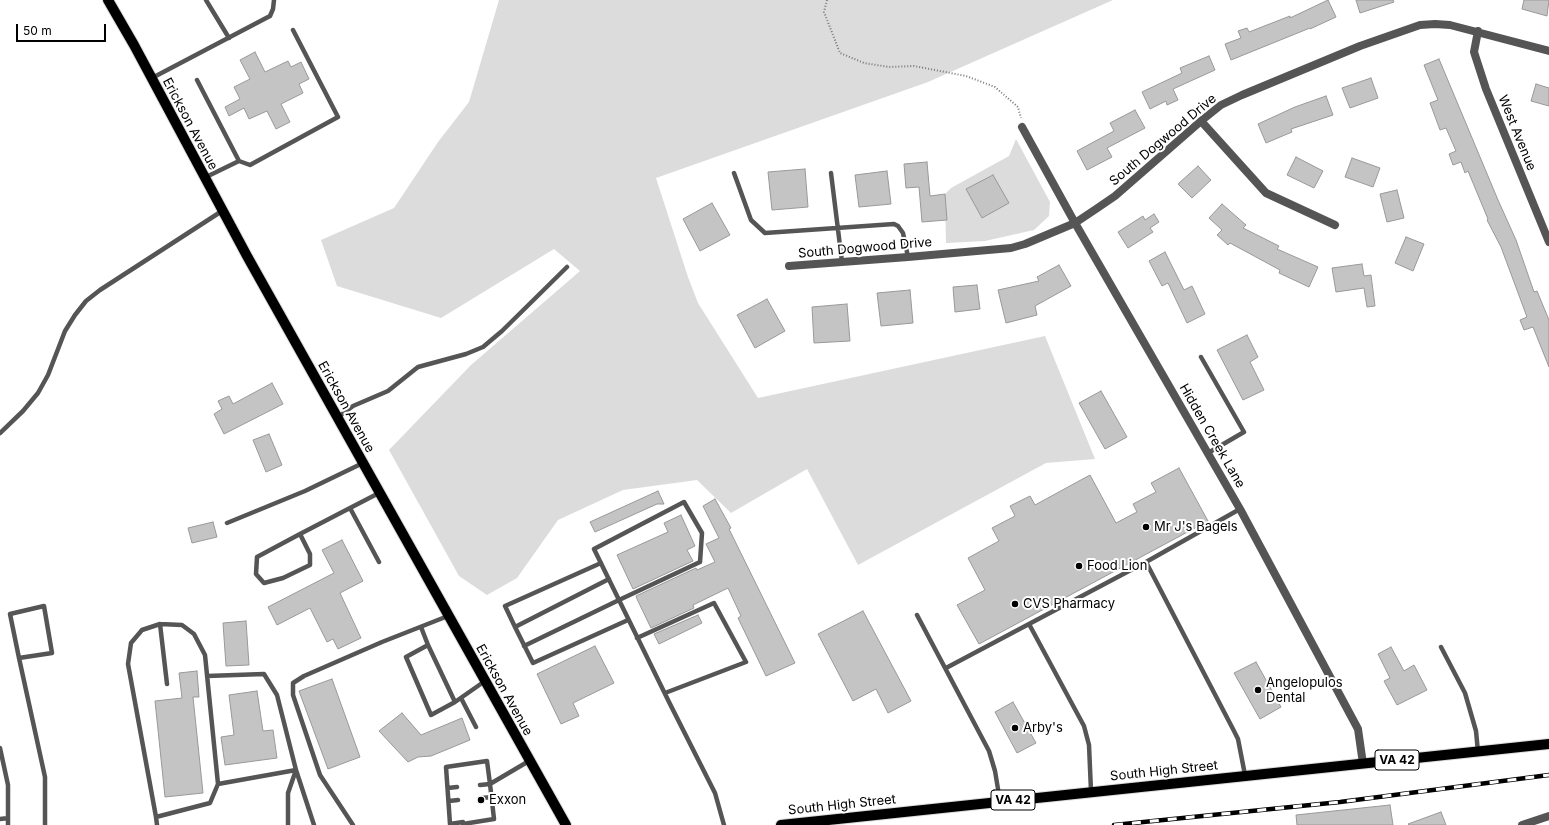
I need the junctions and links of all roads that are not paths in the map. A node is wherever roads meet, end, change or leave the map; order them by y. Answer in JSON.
{"nodes":[{"id":1,"x":108,"y":0,"type":"edge"},
{"id":2,"x":206,"y":0,"type":"edge"},
{"id":3,"x":274,"y":0,"type":"edge"},
{"id":4,"x":293,"y":30,"type":"dead end"},
{"id":5,"x":1478,"y":31,"type":"junction"},
{"id":6,"x":229,"y":38,"type":"junction"},
{"id":7,"x":1549,"y":51,"type":"edge"},
{"id":8,"x":152,"y":78,"type":"junction"},
{"id":9,"x":197,"y":80,"type":"dead end"},
{"id":10,"x":1200,"y":121,"type":"junction"},
{"id":11,"x":1022,"y":127,"type":"road end"},
{"id":12,"x":239,"y":161,"type":"junction"},
{"id":13,"x":734,"y":173,"type":"dead end"},
{"id":14,"x":831,"y":174,"type":"dead end"},
{"id":15,"x":204,"y":178,"type":"junction"},
{"id":16,"x":222,"y":211,"type":"junction"},
{"id":17,"x":1075,"y":223,"type":"junction"},
{"id":18,"x":1335,"y":225,"type":"dead end"},
{"id":19,"x":838,"y":227,"type":"junction"},
{"id":20,"x":1549,"y":242,"type":"edge"},
{"id":21,"x":908,"y":257,"type":"junction"},
{"id":22,"x":842,"y":262,"type":"junction"},
{"id":23,"x":789,"y":266,"type":"dead end"},
{"id":24,"x":567,"y":267,"type":"dead end"},
{"id":25,"x":1200,"y":357,"type":"dead end"},
{"id":26,"x":338,"y":418,"type":"junction"},
{"id":27,"x":0,"y":433,"type":"edge"},
{"id":28,"x":1208,"y":453,"type":"junction"},
{"id":29,"x":363,"y":463,"type":"junction"},
{"id":30,"x":380,"y":493,"type":"junction"},
{"id":31,"x":350,"y":508,"type":"junction"},
{"id":32,"x":1240,"y":509,"type":"junction"},
{"id":33,"x":227,"y":523,"type":"dead end"},
{"id":34,"x":300,"y":534,"type":"junction"},
{"id":35,"x":380,"y":562,"type":"dead end"},
{"id":36,"x":1146,"y":562,"type":"junction"},
{"id":37,"x":601,"y":563,"type":"junction"},
{"id":38,"x":609,"y":579,"type":"junction"},
{"id":39,"x":619,"y":600,"type":"junction"},
{"id":40,"x":917,"y":615,"type":"dead end"},
{"id":41,"x":448,"y":616,"type":"junction"},
{"id":42,"x":628,"y":620,"type":"junction"},
{"id":43,"x":160,"y":624,"type":"junction"},
{"id":44,"x":1029,"y":624,"type":"junction"},
{"id":45,"x":421,"y":627,"type":"junction"},
{"id":46,"x":515,"y":627,"type":"junction"},
{"id":47,"x":637,"y":638,"type":"junction"},
{"id":48,"x":428,"y":645,"type":"junction"},
{"id":49,"x":524,"y":646,"type":"junction"},
{"id":50,"x":1441,"y":647,"type":"dead end"},
{"id":51,"x":19,"y":658,"type":"junction"},
{"id":52,"x":946,"y":668,"type":"junction"},
{"id":53,"x":207,"y":676,"type":"junction"},
{"id":54,"x":484,"y":681,"type":"junction"},
{"id":55,"x":167,"y":684,"type":"dead end"},
{"id":56,"x":665,"y":694,"type":"junction"},
{"id":57,"x":461,"y":698,"type":"junction"},
{"id":58,"x":455,"y":702,"type":"junction"},
{"id":59,"x":476,"y":726,"type":"dead end"},
{"id":60,"x":1549,"y":744,"type":"edge"},
{"id":61,"x":0,"y":748,"type":"edge"},
{"id":62,"x":1478,"y":752,"type":"junction"},
{"id":63,"x":530,"y":761,"type":"junction"},
{"id":64,"x":1362,"y":764,"type":"junction"},
{"id":65,"x":296,"y":770,"type":"junction"},
{"id":66,"x":1245,"y":775,"type":"junction"},
{"id":67,"x":218,"y":784,"type":"junction"},
{"id":68,"x":490,"y":784,"type":"junction"},
{"id":69,"x":480,"y":785,"type":"dead end"},
{"id":70,"x":457,"y":787,"type":"dead end"},
{"id":71,"x":448,"y":788,"type":"junction"},
{"id":72,"x":1091,"y":791,"type":"junction"},
{"id":73,"x":492,"y":797,"type":"junction"},
{"id":74,"x":482,"y":798,"type":"dead end"},
{"id":75,"x":458,"y":800,"type":"dead end"},
{"id":76,"x":448,"y":801,"type":"junction"},
{"id":77,"x":1000,"y":801,"type":"junction"},
{"id":78,"x":156,"y":816,"type":"junction"},
{"id":79,"x":1549,"y":816,"type":"edge"},
{"id":80,"x":8,"y":818,"type":"junction"},
{"id":81,"x":0,"y":819,"type":"edge"},
{"id":82,"x":463,"y":824,"type":"edge"},
{"id":83,"x":8,"y":825,"type":"edge"},
{"id":84,"x":45,"y":825,"type":"edge"},
{"id":85,"x":157,"y":825,"type":"edge"},
{"id":86,"x":288,"y":825,"type":"edge"},
{"id":87,"x":314,"y":825,"type":"edge"},
{"id":88,"x":353,"y":825,"type":"edge"},
{"id":89,"x":566,"y":825,"type":"edge"},
{"id":90,"x":724,"y":825,"type":"edge"},
{"id":91,"x":781,"y":825,"type":"edge"},
{"id":92,"x":1522,"y":825,"type":"edge"}],
"edges":[{"from":1,"to":8,"type":"main road","name":"Erickson Avenue"},
{"from":2,"to":6,"type":"lane"},
{"from":3,"to":6,"type":"lane"},
{"from":4,"to":12,"type":"lane"},
{"from":5,"to":7,"type":"street","name":"South Dogwood Drive"},
{"from":5,"to":10,"type":"street","name":"South Dogwood Drive"},
{"from":5,"to":20,"type":"street","name":"West Avenue"},
{"from":6,"to":8,"type":"lane"},
{"from":8,"to":15,"type":"main road","name":"Erickson Avenue"},
{"from":9,"to":12,"type":"lane"},
{"from":10,"to":17,"type":"street","name":"South Dogwood Drive"},
{"from":10,"to":18,"type":"street"},
{"from":11,"to":17,"type":"street","name":"Hidden Creek Lane"},
{"from":12,"to":15,"type":"lane"},
{"from":13,"to":19,"type":"lane"},
{"from":14,"to":19,"type":"lane"},
{"from":15,"to":16,"type":"main road","name":"Erickson Avenue"},
{"from":16,"to":26,"type":"main road","name":"Erickson Avenue"},
{"from":16,"to":27,"type":"lane"},
{"from":17,"to":21,"type":"street","name":"South Dogwood Drive"},
{"from":17,"to":28,"type":"street","name":"Hidden Creek Lane"},
{"from":19,"to":21,"type":"lane"},
{"from":19,"to":22,"type":"lane"},
{"from":21,"to":22,"type":"street","name":"South Dogwood Drive"},
{"from":22,"to":23,"type":"street","name":"South Dogwood Drive"},
{"from":24,"to":26,"type":"lane"},
{"from":25,"to":28,"type":"lane"},
{"from":26,"to":29,"type":"main road","name":"Erickson Avenue"},
{"from":28,"to":32,"type":"street","name":"Hidden Creek Lane"},
{"from":29,"to":30,"type":"main road","name":"Erickson Avenue"},
{"from":29,"to":33,"type":"lane"},
{"from":30,"to":31,"type":"lane"},
{"from":30,"to":41,"type":"main road","name":"Erickson Avenue"},
{"from":31,"to":34,"type":"lane"},
{"from":31,"to":35,"type":"lane"},
{"from":32,"to":36,"type":"lane"},
{"from":32,"to":64,"type":"street","name":"Hidden Creek Lane"},
{"from":34,"to":34,"type":"lane"},
{"from":36,"to":44,"type":"lane"},
{"from":36,"to":66,"type":"lane"},
{"from":37,"to":38,"type":"lane"},
{"from":37,"to":39,"type":"lane"},
{"from":37,"to":46,"type":"lane"},
{"from":38,"to":39,"type":"lane"},
{"from":38,"to":46,"type":"lane"},
{"from":39,"to":42,"type":"lane"},
{"from":39,"to":49,"type":"lane"},
{"from":40,"to":52,"type":"lane"},
{"from":41,"to":45,"type":"lane"},
{"from":41,"to":54,"type":"main road","name":"Erickson Avenue"},
{"from":42,"to":47,"type":"lane"},
{"from":42,"to":49,"type":"lane"},
{"from":43,"to":53,"type":"lane"},
{"from":43,"to":55,"type":"lane"},
{"from":43,"to":78,"type":"lane"},
{"from":44,"to":52,"type":"lane"},
{"from":44,"to":72,"type":"lane"},
{"from":45,"to":48,"type":"lane"},
{"from":45,"to":88,"type":"lane"},
{"from":46,"to":49,"type":"lane"},
{"from":47,"to":56,"type":"lane"},
{"from":47,"to":56,"type":"lane"},
{"from":48,"to":58,"type":"lane"},
{"from":48,"to":58,"type":"lane"},
{"from":50,"to":62,"type":"lane"},
{"from":51,"to":51,"type":"lane"},
{"from":51,"to":84,"type":"lane"},
{"from":52,"to":77,"type":"lane"},
{"from":53,"to":65,"type":"lane"},
{"from":53,"to":67,"type":"lane"},
{"from":54,"to":57,"type":"lane"},
{"from":54,"to":63,"type":"main road","name":"Erickson Avenue"},
{"from":56,"to":90,"type":"lane"},
{"from":57,"to":58,"type":"lane"},
{"from":57,"to":59,"type":"lane"},
{"from":60,"to":62,"type":"main road","name":"South High Street","number":"VA 42"},
{"from":61,"to":80,"type":"lane"},
{"from":62,"to":64,"type":"main road","name":"South High Street","number":"VA 42"},
{"from":63,"to":68,"type":"lane"},
{"from":63,"to":89,"type":"main road","name":"Erickson Avenue"},
{"from":64,"to":66,"type":"main road","name":"South High Street","number":"VA 42"},
{"from":65,"to":67,"type":"lane"},
{"from":65,"to":86,"type":"lane"},
{"from":65,"to":87,"type":"lane"},
{"from":66,"to":72,"type":"main road","name":"South High Street","number":"VA 42"},
{"from":67,"to":78,"type":"lane"},
{"from":68,"to":69,"type":"lane"},
{"from":68,"to":71,"type":"lane"},
{"from":68,"to":73,"type":"lane"},
{"from":70,"to":71,"type":"lane"},
{"from":71,"to":76,"type":"lane"},
{"from":72,"to":77,"type":"main road","name":"South High Street","number":"VA 42"},
{"from":73,"to":74,"type":"lane"},
{"from":73,"to":82,"type":"lane"},
{"from":75,"to":76,"type":"lane"},
{"from":76,"to":82,"type":"lane"},
{"from":77,"to":91,"type":"main road","name":"South High Street","number":"VA 42"},
{"from":78,"to":85,"type":"lane"},
{"from":79,"to":92,"type":"street"},
{"from":80,"to":81,"type":"lane"},
{"from":80,"to":83,"type":"lane"}]}
